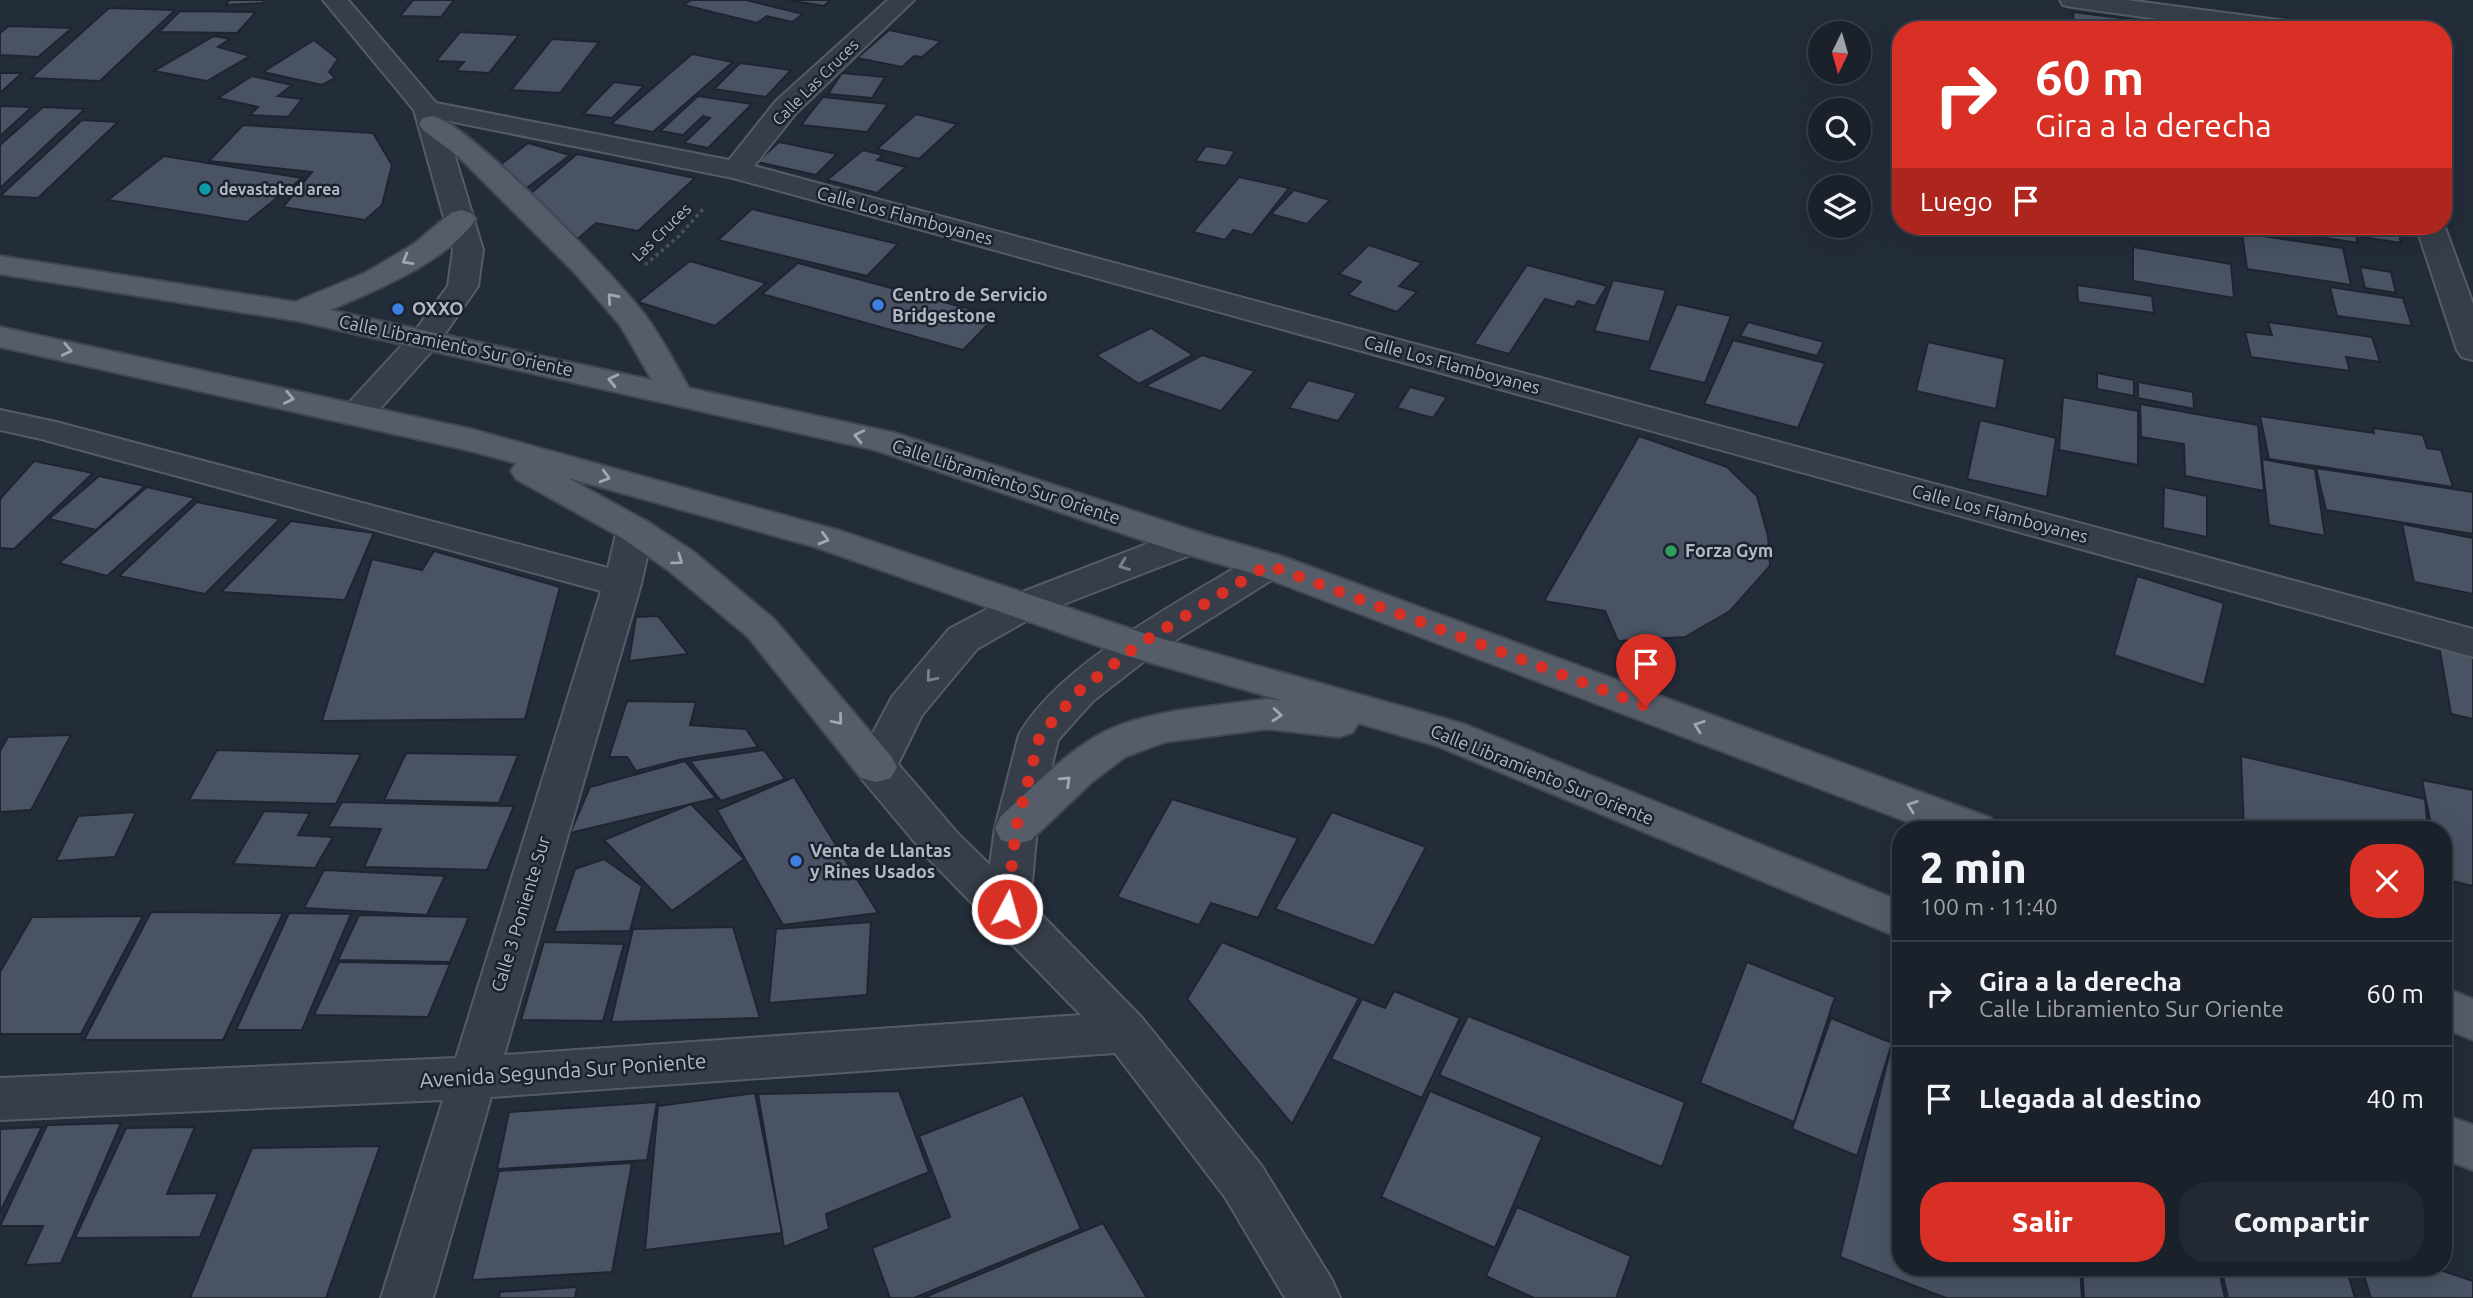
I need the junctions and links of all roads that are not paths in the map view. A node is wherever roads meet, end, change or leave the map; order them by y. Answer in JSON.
{"nodes":[{"id":1,"x":335,"y":0,"type":"edge"},
{"id":2,"x":902,"y":0,"type":"edge"},
{"id":3,"x":2073,"y":0,"type":"edge"},
{"id":4,"x":2226,"y":21,"type":"edge"},
{"id":5,"x":430,"y":117,"type":"junction"},
{"id":6,"x":736,"y":170,"type":"junction"},
{"id":7,"x":461,"y":219,"type":"junction"},
{"id":8,"x":2434,"y":235,"type":"edge"},
{"id":9,"x":0,"y":265,"type":"edge"},
{"id":10,"x":298,"y":312,"type":"junction"},
{"id":11,"x":0,"y":337,"type":"edge"},
{"id":12,"x":426,"y":338,"type":"junction"},
{"id":13,"x":2473,"y":350,"type":"edge"},
{"id":14,"x":677,"y":395,"type":"junction"},
{"id":15,"x":358,"y":413,"type":"junction"},
{"id":16,"x":0,"y":420,"type":"edge"},
{"id":17,"x":471,"y":440,"type":"junction"},
{"id":18,"x":635,"y":530,"type":"junction"},
{"id":19,"x":1188,"y":542,"type":"junction"},
{"id":20,"x":1268,"y":565,"type":"junction"},
{"id":21,"x":622,"y":584,"type":"junction"},
{"id":22,"x":1025,"y":605,"type":"junction"},
{"id":23,"x":2473,"y":643,"type":"edge"},
{"id":24,"x":1138,"y":645,"type":"junction"},
{"id":25,"x":1450,"y":735,"type":"junction"},
{"id":26,"x":876,"y":767,"type":"junction"},
{"id":27,"x":1952,"y":821,"type":"edge"},
{"id":28,"x":1016,"y":828,"type":"junction"},
{"id":29,"x":1007,"y":909,"type":"junction"},
{"id":30,"x":1892,"y":917,"type":"edge"},
{"id":31,"x":2452,"y":1011,"type":"edge"},
{"id":32,"x":2473,"y":1020,"type":"edge"},
{"id":33,"x":1126,"y":1032,"type":"junction"},
{"id":34,"x":471,"y":1078,"type":"junction"},
{"id":35,"x":0,"y":1099,"type":"edge"},
{"id":36,"x":2452,"y":1140,"type":"edge"},
{"id":37,"x":2473,"y":1148,"type":"edge"},
{"id":38,"x":407,"y":1298,"type":"edge"},
{"id":39,"x":1314,"y":1298,"type":"edge"}],
"edges":[{"from":1,"to":5,"type":"street"},
{"from":2,"to":6,"type":"street","name":"Calle Las Cruces"},
{"from":3,"to":4,"type":"street"},
{"from":5,"to":6,"type":"street","name":"Calle Los Flamboyanes"},
{"from":5,"to":7,"type":"street"},
{"from":14,"to":5,"type":"main road","one_way":true},
{"from":6,"to":23,"type":"street","name":"Calle Los Flamboyanes"},
{"from":7,"to":10,"type":"main road","one_way":true},
{"from":7,"to":12,"type":"street"},
{"from":8,"to":13,"type":"street"},
{"from":9,"to":10,"type":"main road","name":"Calle Libramiento Sur Oriente"},
{"from":10,"to":12,"type":"main road","name":"Calle Libramiento Sur Oriente"},
{"from":11,"to":15,"type":"main road","name":"Calle Libramiento Sur Oriente","one_way":true},
{"from":14,"to":12,"type":"main road","name":"Calle Libramiento Sur Oriente","one_way":true},
{"from":12,"to":15,"type":"street"},
{"from":19,"to":14,"type":"main road","name":"Calle Libramiento Sur Oriente","one_way":true},
{"from":15,"to":17,"type":"main road","name":"Calle Libramiento Sur Oriente"},
{"from":16,"to":21,"type":"street"},
{"from":17,"to":18,"type":"main road"},
{"from":17,"to":22,"type":"main road","name":"Calle Libramiento Sur Oriente","one_way":true},
{"from":18,"to":21,"type":"street","name":"Calle 3 Poniente Sur"},
{"from":18,"to":26,"type":"main road","one_way":true},
{"from":19,"to":20,"type":"main road","name":"Calle Libramiento Sur Oriente"},
{"from":19,"to":22,"type":"street","one_way":true},
{"from":20,"to":24,"type":"street"},
{"from":27,"to":20,"type":"main road","name":"Calle Libramiento Sur Oriente","one_way":true},
{"from":21,"to":34,"type":"street","name":"Calle 3 Poniente Sur"},
{"from":22,"to":24,"type":"main road","name":"Calle Libramiento Sur Oriente"},
{"from":22,"to":26,"type":"street","one_way":true},
{"from":24,"to":25,"type":"main road","name":"Calle Libramiento Sur Oriente"},
{"from":24,"to":28,"type":"street"},
{"from":28,"to":25,"type":"main road","one_way":true},
{"from":25,"to":30,"type":"main road","name":"Calle Libramiento Sur Oriente"},
{"from":26,"to":29,"type":"street"},
{"from":28,"to":29,"type":"street"},
{"from":29,"to":33,"type":"street"},
{"from":31,"to":32,"type":"main road"},
{"from":33,"to":34,"type":"street","name":"Avenida Segunda Sur Poniente"},
{"from":33,"to":39,"type":"street"},
{"from":34,"to":35,"type":"street","name":"Avenida Segunda Sur Poniente"},
{"from":34,"to":38,"type":"street","name":"Calle 3 Poniente Sur"},
{"from":36,"to":37,"type":"main road"}]}
